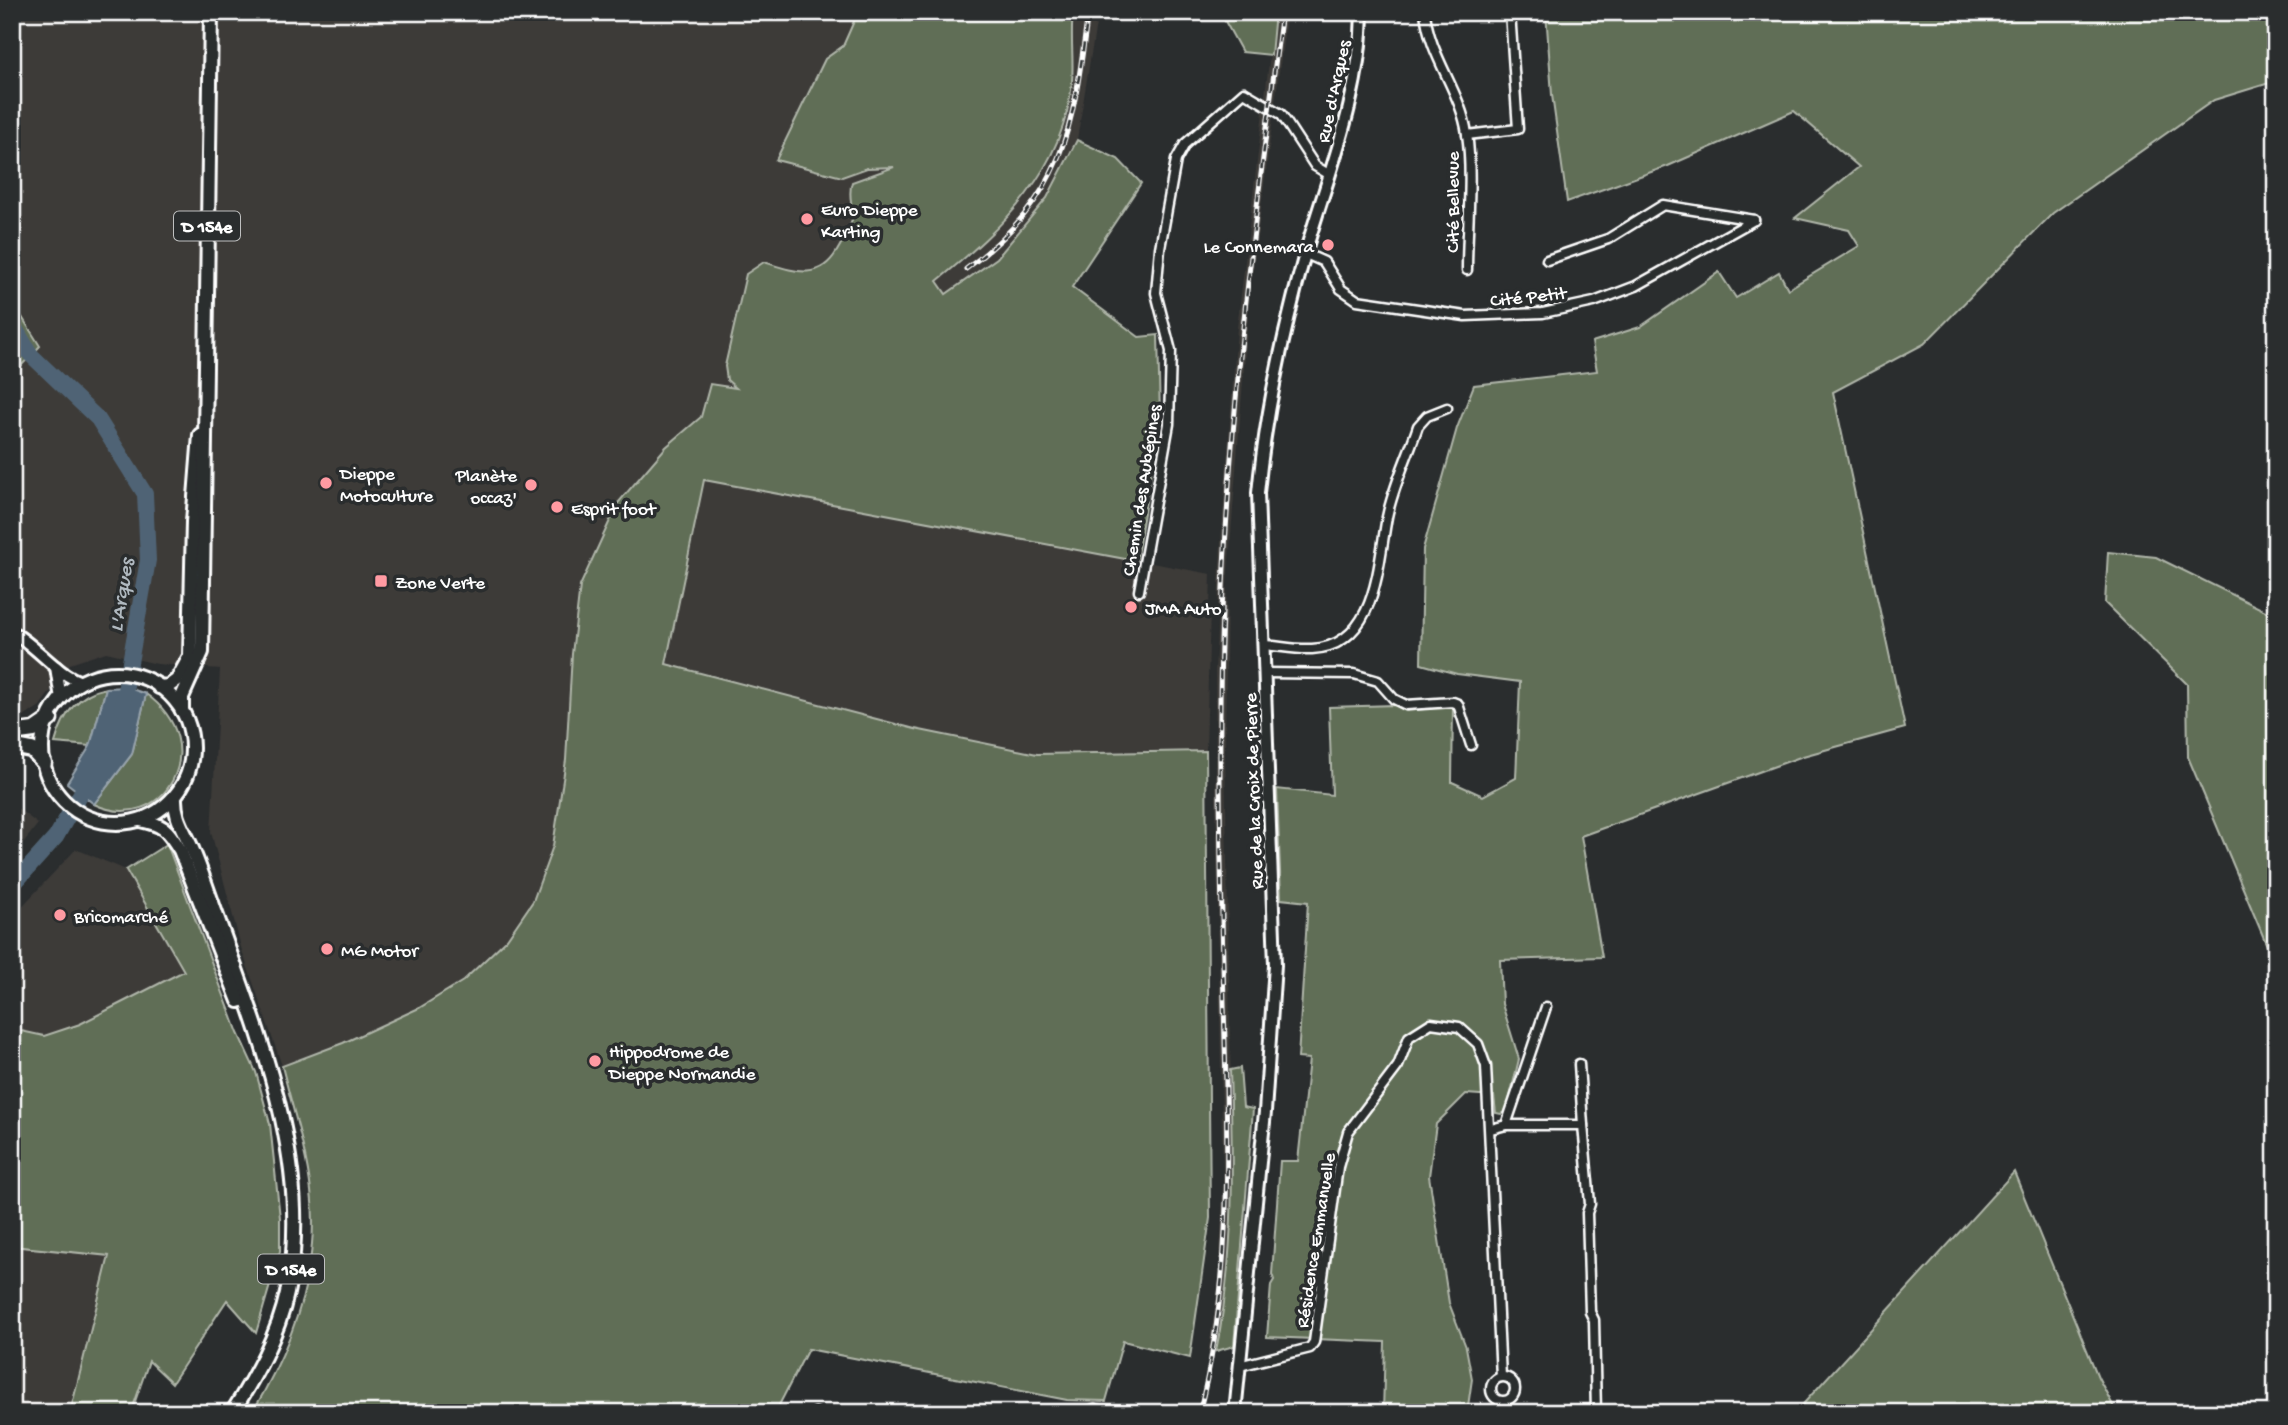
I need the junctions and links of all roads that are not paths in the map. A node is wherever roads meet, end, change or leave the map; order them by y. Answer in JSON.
{"nodes":[{"id":1,"x":211,"y":12,"type":"edge"},
{"id":2,"x":1362,"y":12,"type":"edge"},
{"id":3,"x":1425,"y":12,"type":"edge"},
{"id":4,"x":1510,"y":12,"type":"edge"},
{"id":5,"x":1467,"y":135,"type":"junction"},
{"id":6,"x":1330,"y":175,"type":"junction"},
{"id":7,"x":1306,"y":254,"type":"junction"},
{"id":8,"x":1547,"y":260,"type":"dead end"},
{"id":9,"x":1467,"y":270,"type":"dead end"},
{"id":10,"x":1447,"y":408,"type":"dead end"},
{"id":11,"x":205,"y":414,"type":"junction"},
{"id":12,"x":1139,"y":591,"type":"dead end"},
{"id":13,"x":12,"y":632,"type":"edge"},
{"id":14,"x":1264,"y":645,"type":"junction"},
{"id":15,"x":57,"y":667,"type":"junction"},
{"id":16,"x":1265,"y":673,"type":"junction"},
{"id":17,"x":82,"y":682,"type":"junction"},
{"id":18,"x":154,"y":684,"type":"junction"},
{"id":19,"x":61,"y":699,"type":"junction"},
{"id":20,"x":182,"y":711,"type":"junction"},
{"id":21,"x":50,"y":719,"type":"junction"},
{"id":22,"x":12,"y":733,"type":"edge"},
{"id":23,"x":1471,"y":745,"type":"dead end"},
{"id":24,"x":12,"y":746,"type":"edge"},
{"id":25,"x":44,"y":763,"type":"junction"},
{"id":26,"x":175,"y":796,"type":"junction"},
{"id":27,"x":139,"y":819,"type":"junction"},
{"id":28,"x":1546,"y":1007,"type":"dead end"},
{"id":29,"x":260,"y":1046,"type":"junction"},
{"id":30,"x":1579,"y":1064,"type":"dead end"},
{"id":31,"x":1506,"y":1125,"type":"junction"},
{"id":32,"x":1583,"y":1125,"type":"junction"},
{"id":33,"x":1491,"y":1129,"type":"junction"},
{"id":34,"x":1239,"y":1366,"type":"junction"},
{"id":35,"x":1501,"y":1377,"type":"junction"},
{"id":36,"x":1500,"y":1402,"type":"junction"},
{"id":37,"x":1083,"y":1412,"type":"edge"},
{"id":38,"x":232,"y":1413,"type":"edge"},
{"id":39,"x":1115,"y":1413,"type":"edge"},
{"id":40,"x":1235,"y":1413,"type":"edge"},
{"id":41,"x":1501,"y":1413,"type":"edge"},
{"id":42,"x":1597,"y":1413,"type":"edge"}],
"edges":[{"from":1,"to":11,"type":"main road","number":"D 154e"},
{"from":2,"to":6,"type":"main road","name":"Rue d'Arques"},
{"from":3,"to":5,"type":"street","name":"Cité Bellevue"},
{"from":4,"to":5,"type":"street","name":"Cité Bellevue"},
{"from":5,"to":9,"type":"street","name":"Cité Bellevue"},
{"from":6,"to":7,"type":"main road","name":"Rue de la Croix de Pierre"},
{"from":6,"to":12,"type":"street","name":"Chemin des Aubépines"},
{"from":7,"to":8,"type":"street","name":"Cité Petit"},
{"from":7,"to":14,"type":"main road","name":"Rue de la Croix de Pierre"},
{"from":10,"to":14,"type":"street"},
{"from":11,"to":18,"type":"main road","number":"D 154e"},
{"from":11,"to":20,"type":"main road","number":"D 154e"},
{"from":13,"to":15,"type":"main road"},
{"from":14,"to":16,"type":"main road","name":"Rue de la Croix de Pierre"},
{"from":15,"to":17,"type":"main road"},
{"from":15,"to":19,"type":"main road"},
{"from":16,"to":23,"type":"street"},
{"from":16,"to":34,"type":"main road","name":"Rue de la Croix de Pierre"},
{"from":17,"to":18,"type":"main road"},
{"from":17,"to":19,"type":"main road"},
{"from":18,"to":20,"type":"main road"},
{"from":19,"to":21,"type":"main road"},
{"from":20,"to":26,"type":"main road"},
{"from":21,"to":22,"type":"highway"},
{"from":21,"to":25,"type":"main road"},
{"from":24,"to":25,"type":"highway"},
{"from":25,"to":27,"type":"main road"},
{"from":26,"to":27,"type":"main road"},
{"from":26,"to":29,"type":"main road","number":"D 154e"},
{"from":27,"to":29,"type":"main road","number":"D 154e"},
{"from":28,"to":31,"type":"street"},
{"from":29,"to":38,"type":"main road","number":"D 154e"},
{"from":30,"to":32,"type":"street"},
{"from":31,"to":32,"type":"street"},
{"from":31,"to":33,"type":"street"},
{"from":32,"to":42,"type":"street"},
{"from":33,"to":34,"type":"street","name":"Résidence Emmanuelle"},
{"from":33,"to":35,"type":"street","name":"Résidence Emmanuelle"},
{"from":34,"to":40,"type":"main road","name":"Rue de la Croix de Pierre"},
{"from":35,"to":36,"type":"street","name":"Résidence Emmanuelle"},
{"from":35,"to":36,"type":"street","name":"Résidence Emmanuelle"},
{"from":36,"to":41,"type":"street","name":"Résidence Emmanuelle"},
{"from":37,"to":39,"type":"street"}]}
